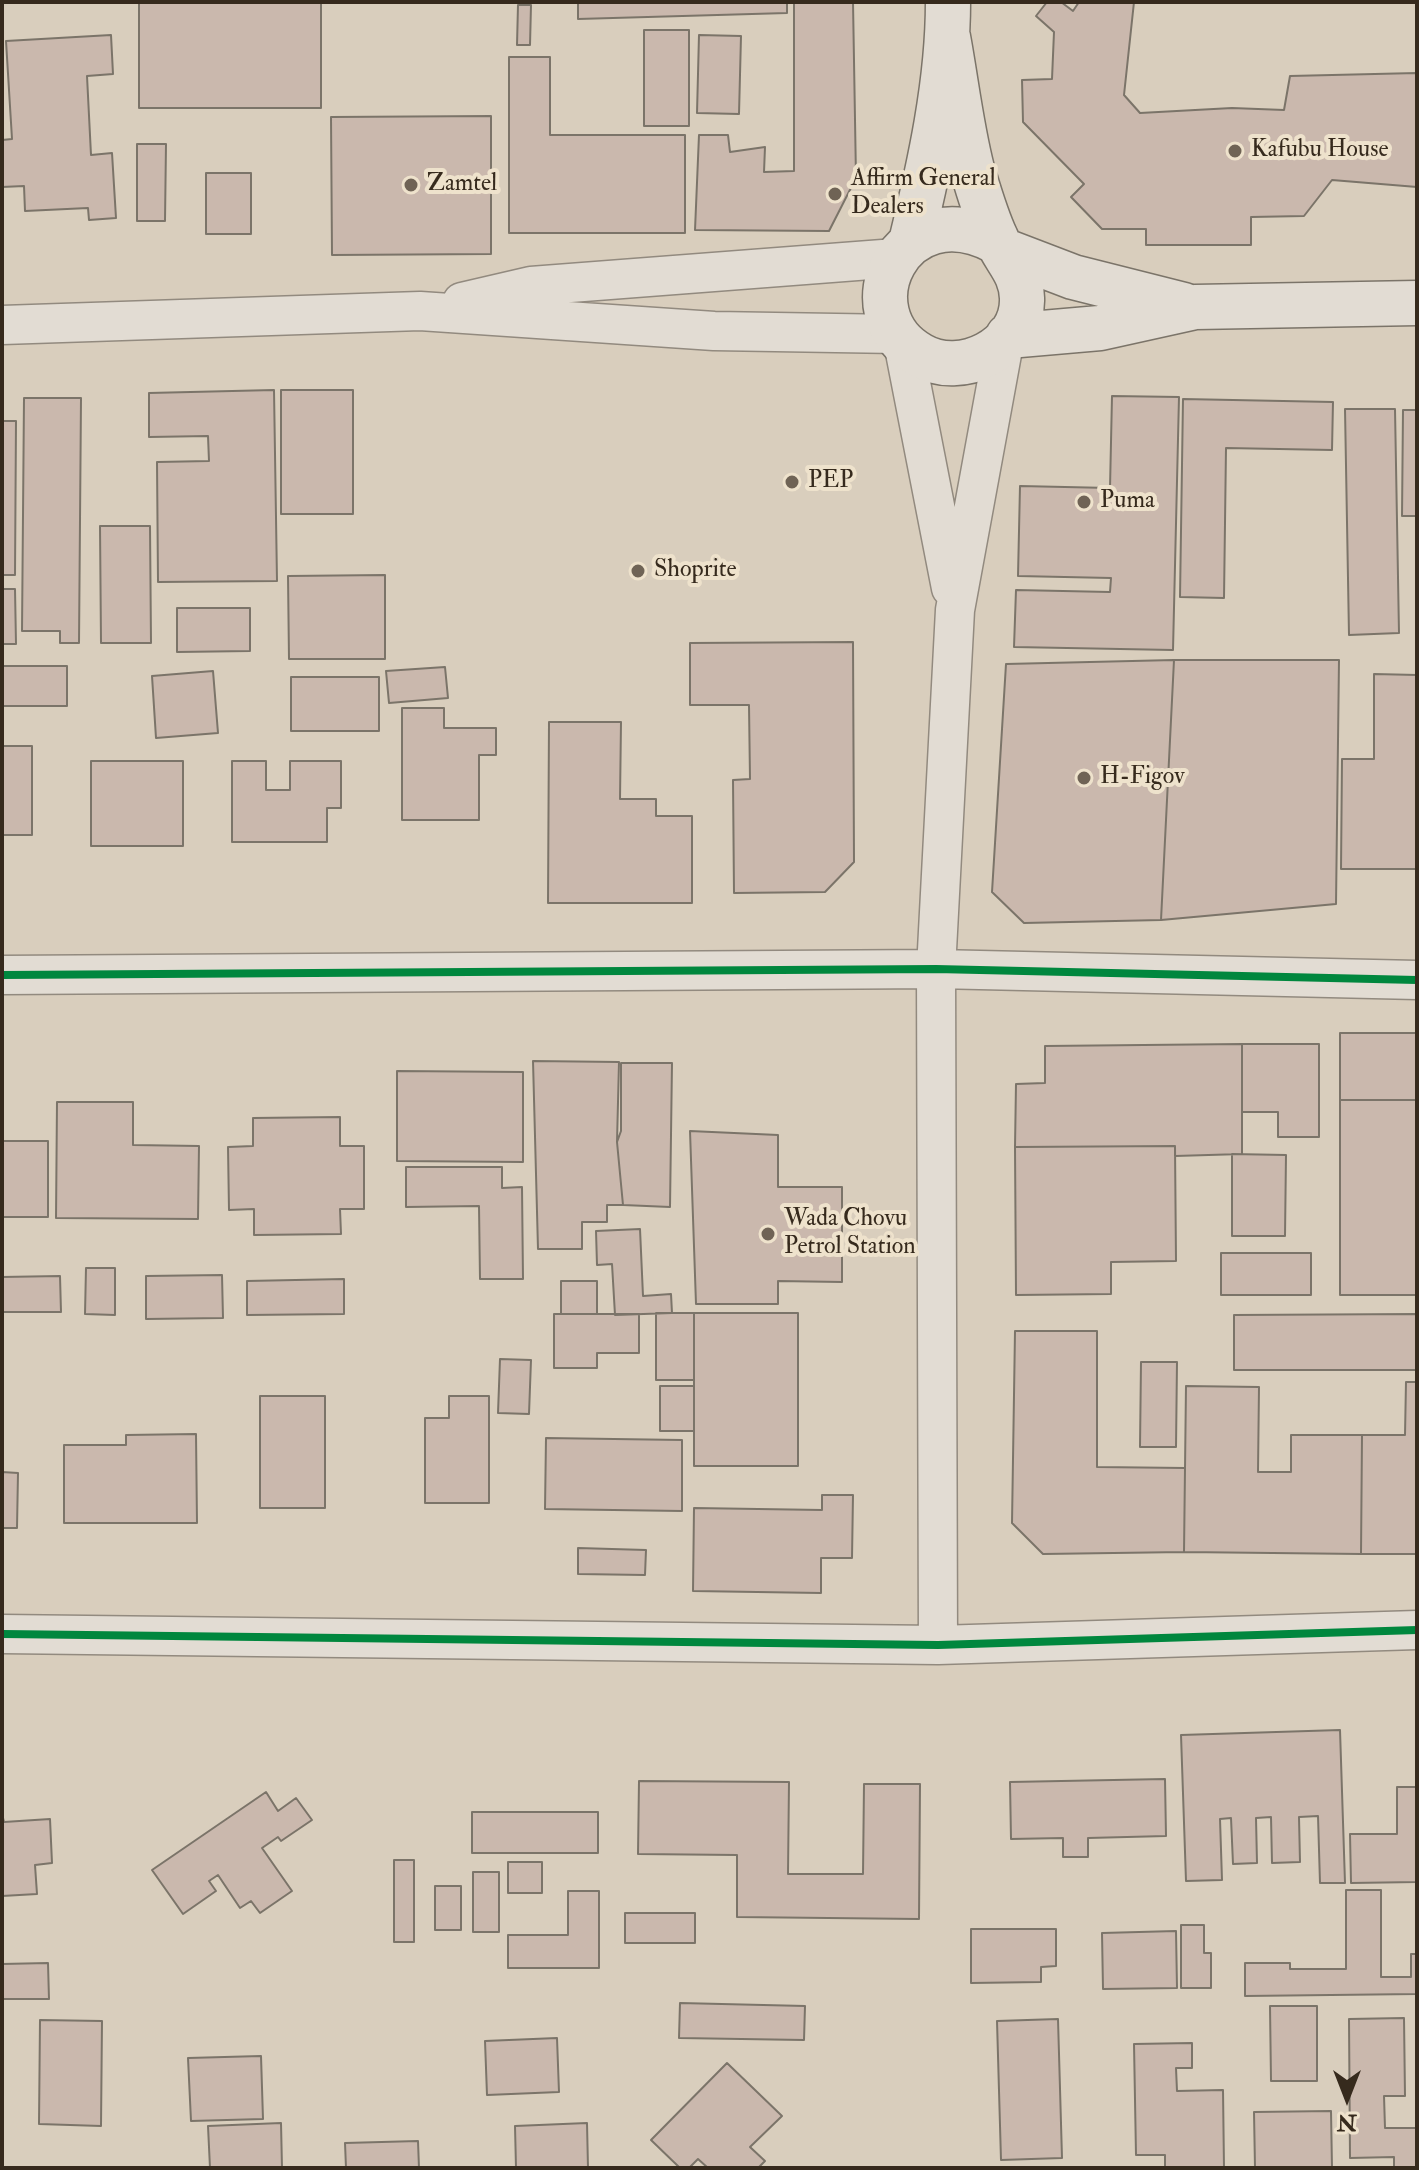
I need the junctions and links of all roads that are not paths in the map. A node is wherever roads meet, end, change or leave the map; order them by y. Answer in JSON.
{"nodes":[{"id":1,"x":948,"y":20,"type":"edge"},
{"id":2,"x":1001,"y":246,"type":"junction"},
{"id":3,"x":903,"y":250,"type":"junction"},
{"id":4,"x":1417,"y":303,"type":"edge"},
{"id":5,"x":1195,"y":307,"type":"junction"},
{"id":6,"x":420,"y":311,"type":"junction"},
{"id":7,"x":2,"y":325,"type":"edge"},
{"id":8,"x":900,"y":338,"type":"junction"},
{"id":9,"x":1006,"y":340,"type":"junction"},
{"id":10,"x":955,"y":610,"type":"junction"},
{"id":11,"x":936,"y":969,"type":"junction"},
{"id":12,"x":2,"y":975,"type":"edge"},
{"id":13,"x":1417,"y":980,"type":"edge"},
{"id":14,"x":1417,"y":1630,"type":"edge"},
{"id":15,"x":2,"y":1634,"type":"edge"},
{"id":16,"x":938,"y":1645,"type":"junction"}],
"edges":[{"from":1,"to":2,"type":"main road"},
{"from":1,"to":3,"type":"main road"},
{"from":2,"to":3,"type":"main road"},
{"from":2,"to":5,"type":"main road"},
{"from":2,"to":9,"type":"main road"},
{"from":3,"to":6,"type":"street"},
{"from":3,"to":8,"type":"main road"},
{"from":4,"to":5,"type":"main road"},
{"from":5,"to":9,"type":"main road"},
{"from":6,"to":7,"type":"street"},
{"from":6,"to":8,"type":"street"},
{"from":8,"to":9,"type":"main road"},
{"from":8,"to":10,"type":"street"},
{"from":9,"to":10,"type":"street"},
{"from":10,"to":11,"type":"street"},
{"from":11,"to":12,"type":"street"},
{"from":11,"to":13,"type":"street"},
{"from":11,"to":16,"type":"street"},
{"from":14,"to":16,"type":"street"},
{"from":15,"to":16,"type":"street"}]}
